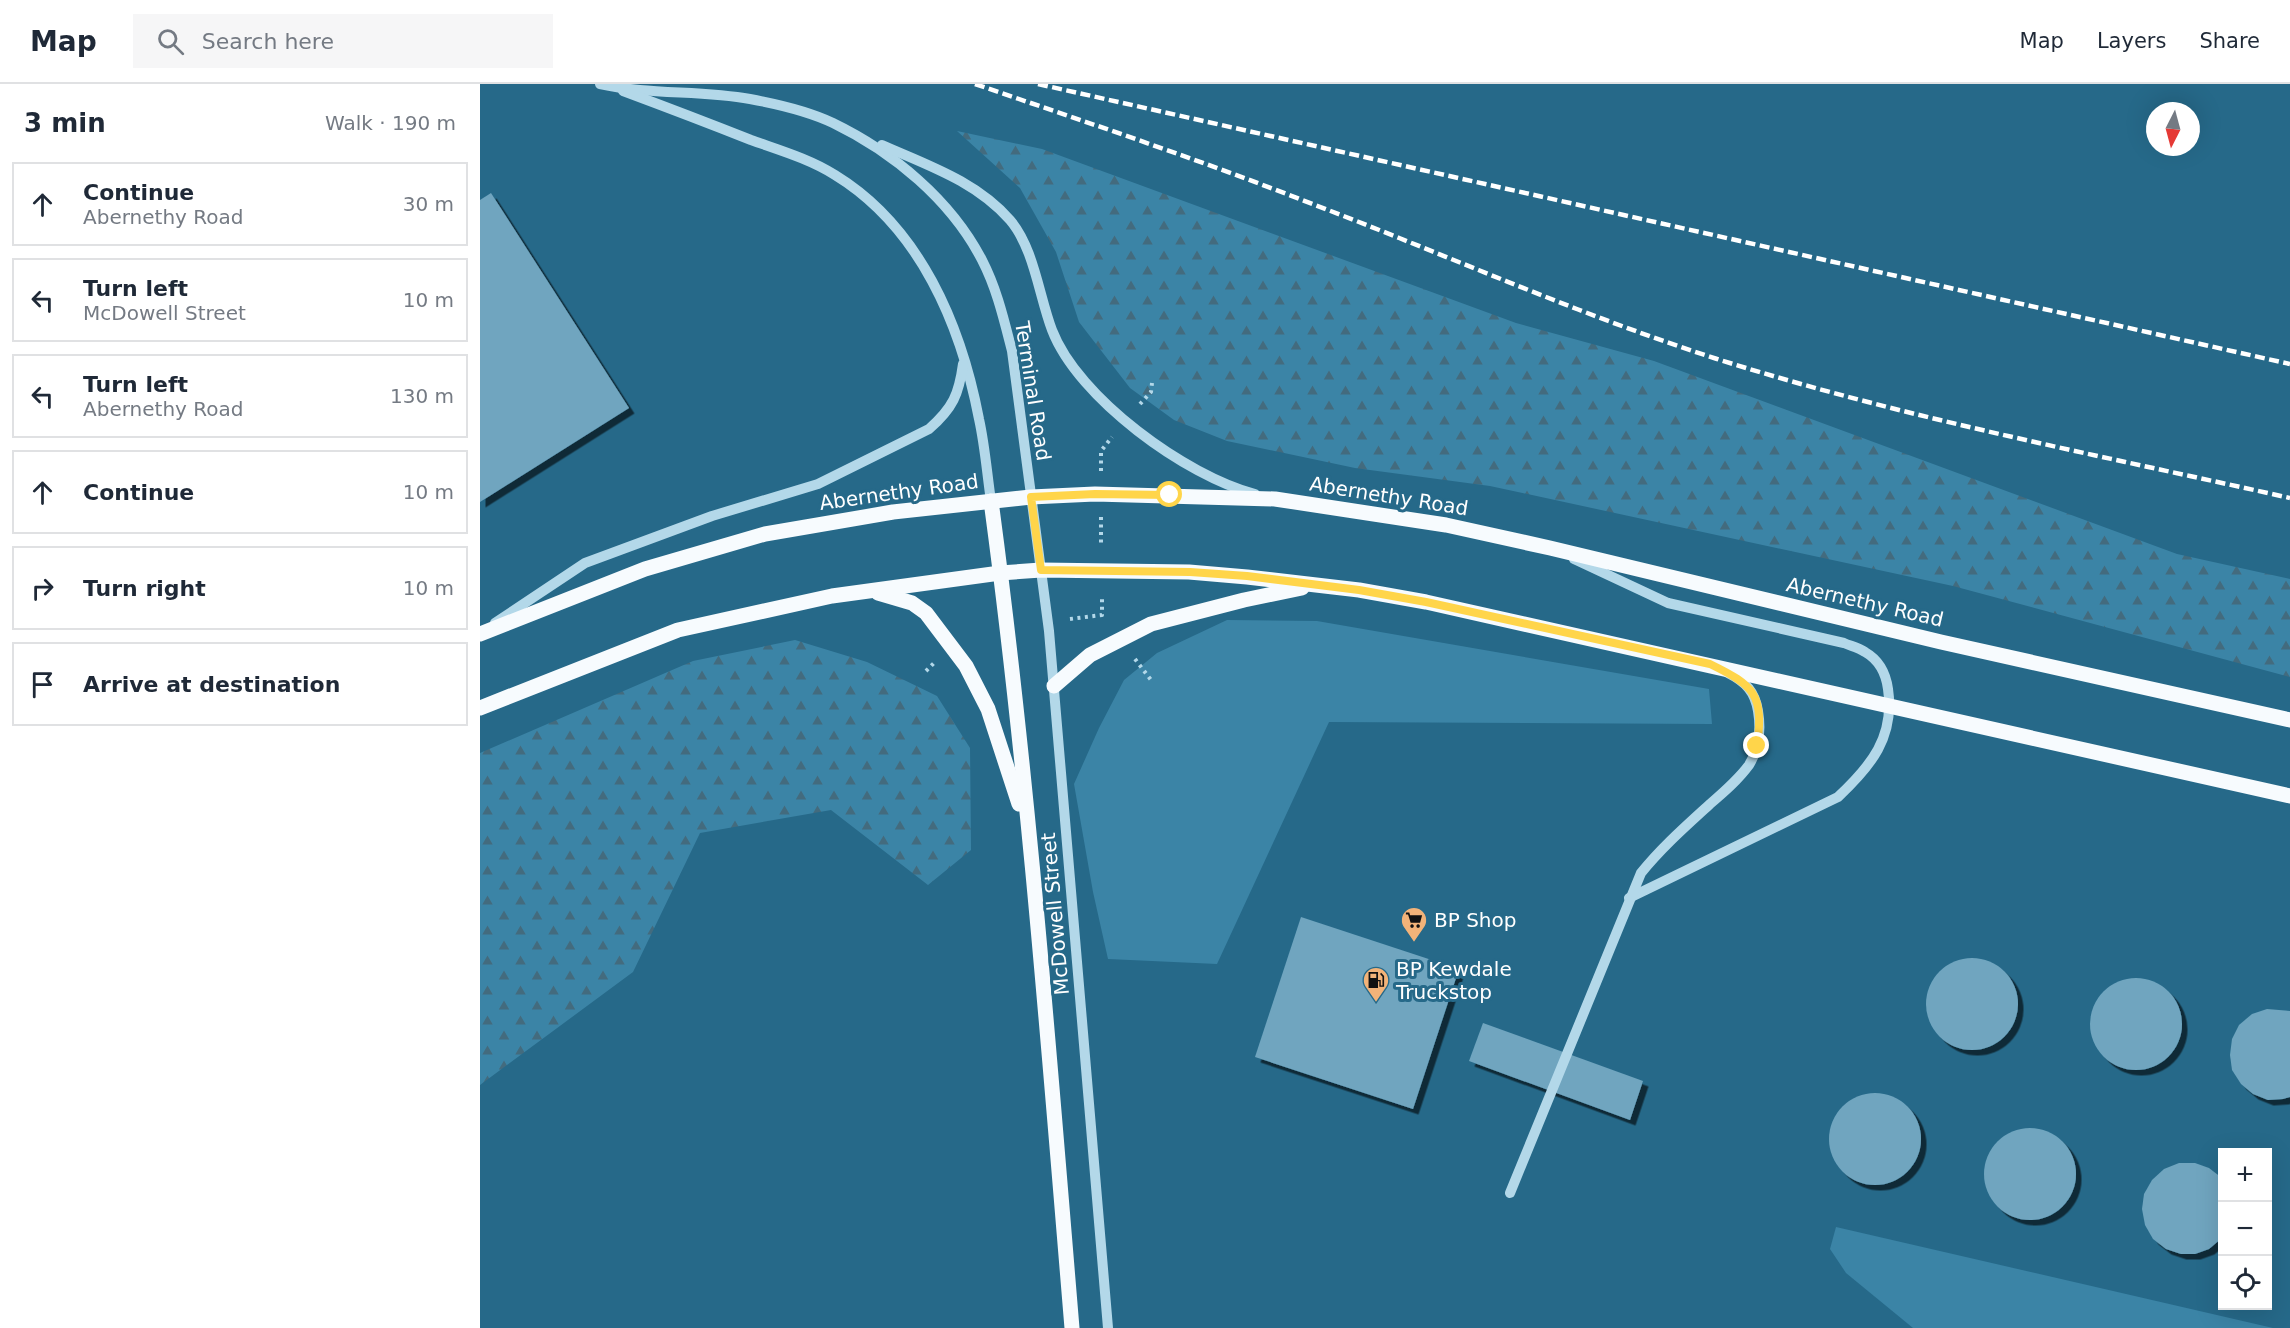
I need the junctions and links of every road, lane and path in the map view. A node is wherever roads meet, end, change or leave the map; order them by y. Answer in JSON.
{"nodes":[{"id":1,"x":604,"y":85,"type":"edge"},
{"id":2,"x":832,"y":123,"type":"junction"},
{"id":3,"x":964,"y":358,"type":"junction"},
{"id":4,"x":1152,"y":383,"type":"dead end"},
{"id":5,"x":1137,"y":407,"type":"dead end"},
{"id":6,"x":1031,"y":497,"type":"junction"},
{"id":7,"x":1275,"y":499,"type":"junction"},
{"id":8,"x":991,"y":501,"type":"junction"},
{"id":9,"x":1550,"y":548,"type":"junction"},
{"id":10,"x":1041,"y":570,"type":"junction"},
{"id":11,"x":1000,"y":573,"type":"junction"},
{"id":12,"x":1359,"y":590,"type":"junction"},
{"id":13,"x":868,"y":591,"type":"junction"},
{"id":14,"x":480,"y":634,"type":"edge"},
{"id":15,"x":1710,"y":664,"type":"junction"},
{"id":16,"x":1054,"y":686,"type":"junction"},
{"id":17,"x":1891,"y":706,"type":"junction"},
{"id":18,"x":480,"y":708,"type":"edge"},
{"id":19,"x":2290,"y":720,"type":"edge"},
{"id":20,"x":2290,"y":796,"type":"edge"},
{"id":21,"x":1028,"y":829,"type":"junction"},
{"id":22,"x":1629,"y":898,"type":"junction"},
{"id":23,"x":1510,"y":1193,"type":"dead end"},
{"id":24,"x":1072,"y":1328,"type":"edge"},
{"id":25,"x":1108,"y":1328,"type":"edge"}],
"edges":[{"from":1,"to":2,"type":"street","name":"Terminal Road"},
{"from":1,"to":3,"type":"street","name":"Terminal Road"},
{"from":2,"to":6,"type":"street","name":"Terminal Road"},
{"from":2,"to":7,"type":"street"},
{"from":3,"to":8,"type":"street","name":"Terminal Road"},
{"from":3,"to":14,"type":"street"},
{"from":4,"to":5,"type":"path"},
{"from":6,"to":7,"type":"main road","name":"Abernethy Road"},
{"from":6,"to":8,"type":"main road","name":"Abernethy Road"},
{"from":6,"to":10,"type":"street","name":"McDowell Street"},
{"from":7,"to":9,"type":"main road","name":"Abernethy Road"},
{"from":8,"to":11,"type":"main road"},
{"from":8,"to":14,"type":"main road","name":"Abernethy Road"},
{"from":9,"to":17,"type":"street"},
{"from":9,"to":19,"type":"main road","name":"Abernethy Road"},
{"from":10,"to":11,"type":"main road"},
{"from":10,"to":12,"type":"main road"},
{"from":10,"to":16,"type":"street","name":"McDowell Street"},
{"from":11,"to":13,"type":"main road"},
{"from":11,"to":21,"type":"main road"},
{"from":12,"to":15,"type":"main road"},
{"from":12,"to":16,"type":"main road"},
{"from":13,"to":18,"type":"main road"},
{"from":13,"to":21,"type":"main road"},
{"from":15,"to":17,"type":"main road"},
{"from":15,"to":22,"type":"street"},
{"from":16,"to":25,"type":"street","name":"McDowell Street"},
{"from":17,"to":20,"type":"main road"},
{"from":17,"to":22,"type":"street"},
{"from":21,"to":24,"type":"main road"},
{"from":22,"to":23,"type":"street"}]}
